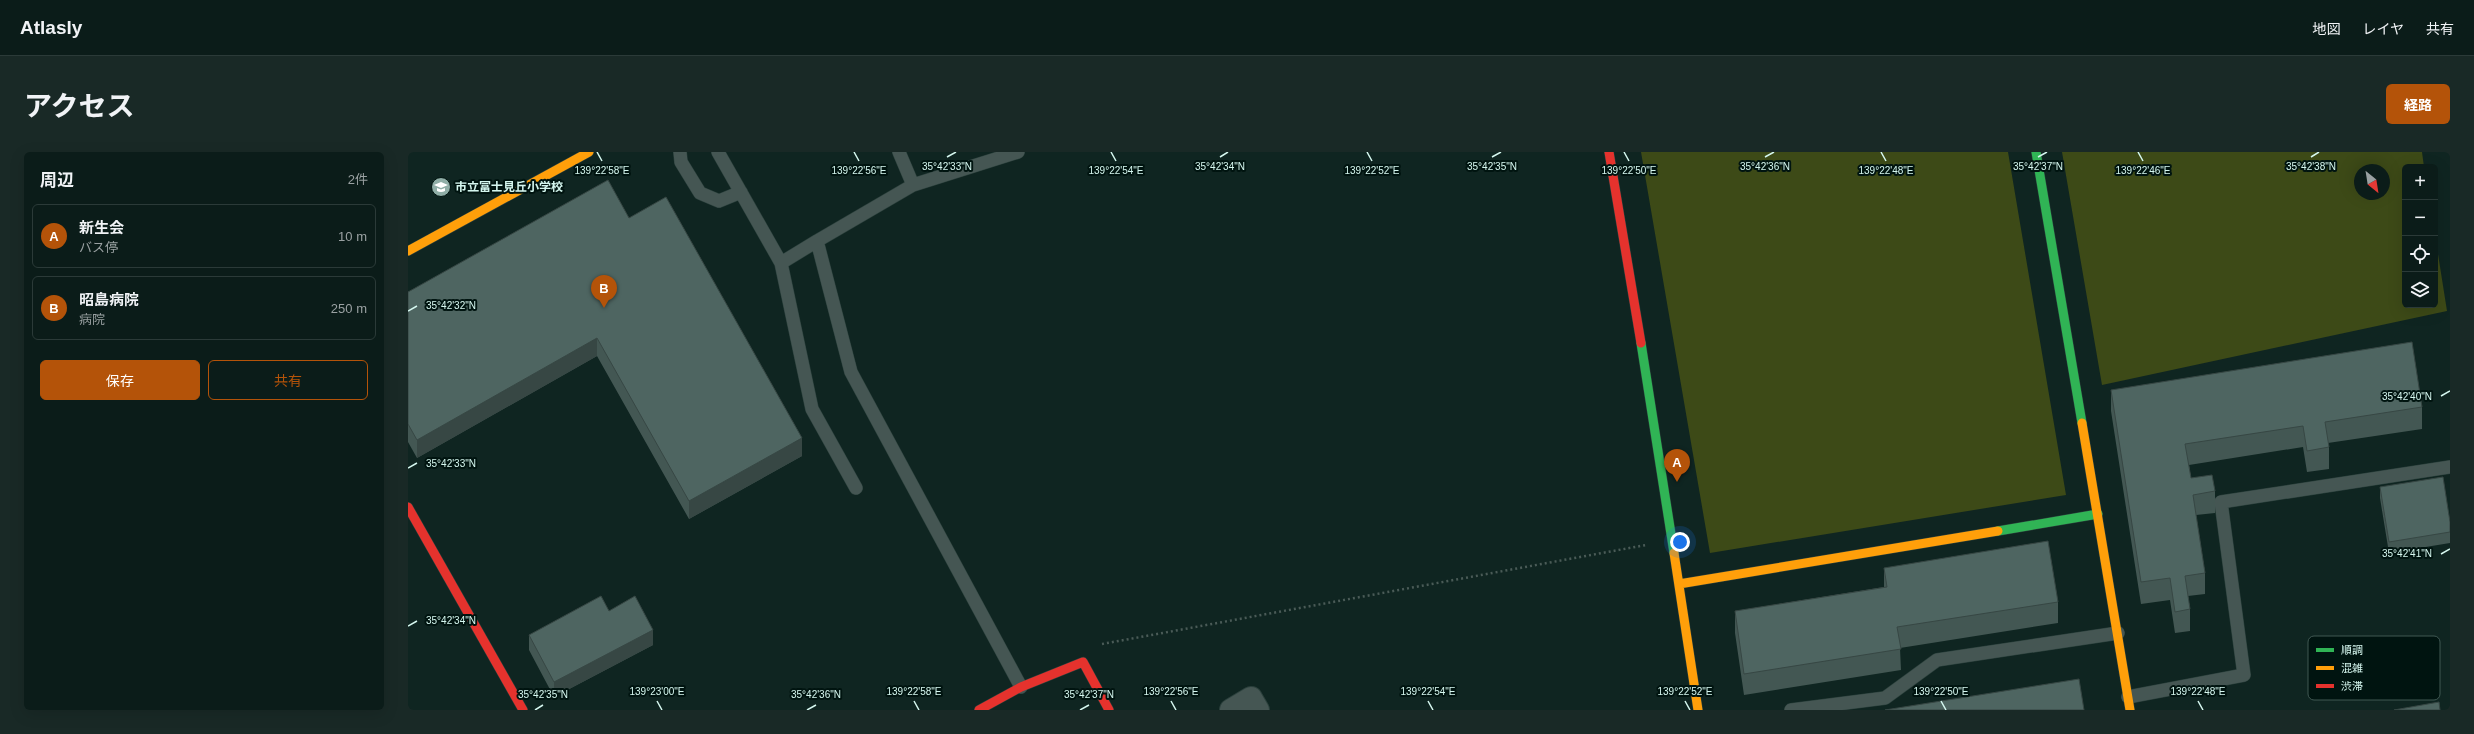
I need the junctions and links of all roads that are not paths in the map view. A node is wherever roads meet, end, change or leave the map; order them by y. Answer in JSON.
{"nodes":[{"id":1,"x":589,"y":152,"type":"edge"},
{"id":2,"x":680,"y":152,"type":"edge"},
{"id":3,"x":718,"y":152,"type":"edge"},
{"id":4,"x":899,"y":152,"type":"edge"},
{"id":5,"x":1018,"y":152,"type":"edge"},
{"id":6,"x":1609,"y":152,"type":"edge"},
{"id":7,"x":2036,"y":152,"type":"edge"},
{"id":8,"x":913,"y":185,"type":"junction"},
{"id":9,"x":741,"y":192,"type":"junction"},
{"id":10,"x":817,"y":241,"type":"junction"},
{"id":11,"x":408,"y":251,"type":"edge"},
{"id":12,"x":781,"y":263,"type":"junction"},
{"id":13,"x":2450,"y":467,"type":"edge"},
{"id":14,"x":856,"y":488,"type":"dead end"},
{"id":15,"x":408,"y":507,"type":"edge"},
{"id":16,"x":2098,"y":514,"type":"junction"},
{"id":17,"x":1679,"y":584,"type":"junction"},
{"id":18,"x":2118,"y":633,"type":"junction"},
{"id":19,"x":1021,"y":687,"type":"junction"},
{"id":20,"x":2128,"y":697,"type":"junction"},
{"id":21,"x":523,"y":710,"type":"edge"},
{"id":22,"x":979,"y":710,"type":"edge"},
{"id":23,"x":1109,"y":710,"type":"edge"},
{"id":24,"x":1231,"y":710,"type":"edge"},
{"id":25,"x":1258,"y":710,"type":"edge"},
{"id":26,"x":1698,"y":710,"type":"edge"},
{"id":27,"x":1791,"y":710,"type":"edge"},
{"id":28,"x":2130,"y":710,"type":"edge"}],
"edges":[{"from":1,"to":11,"type":"street"},
{"from":2,"to":9,"type":"lane"},
{"from":3,"to":9,"type":"lane"},
{"from":4,"to":8,"type":"lane"},
{"from":5,"to":8,"type":"lane"},
{"from":6,"to":17,"type":"street"},
{"from":7,"to":16,"type":"street"},
{"from":8,"to":10,"type":"lane"},
{"from":9,"to":12,"type":"lane"},
{"from":10,"to":12,"type":"lane"},
{"from":10,"to":19,"type":"lane"},
{"from":12,"to":14,"type":"lane"},
{"from":13,"to":20,"type":"lane"},
{"from":15,"to":21,"type":"street"},
{"from":16,"to":17,"type":"street"},
{"from":16,"to":18,"type":"street"},
{"from":17,"to":26,"type":"street"},
{"from":18,"to":20,"type":"street"},
{"from":18,"to":27,"type":"lane"},
{"from":19,"to":22,"type":"street"},
{"from":19,"to":23,"type":"street"},
{"from":20,"to":28,"type":"street"},
{"from":24,"to":25,"type":"street"}]}
